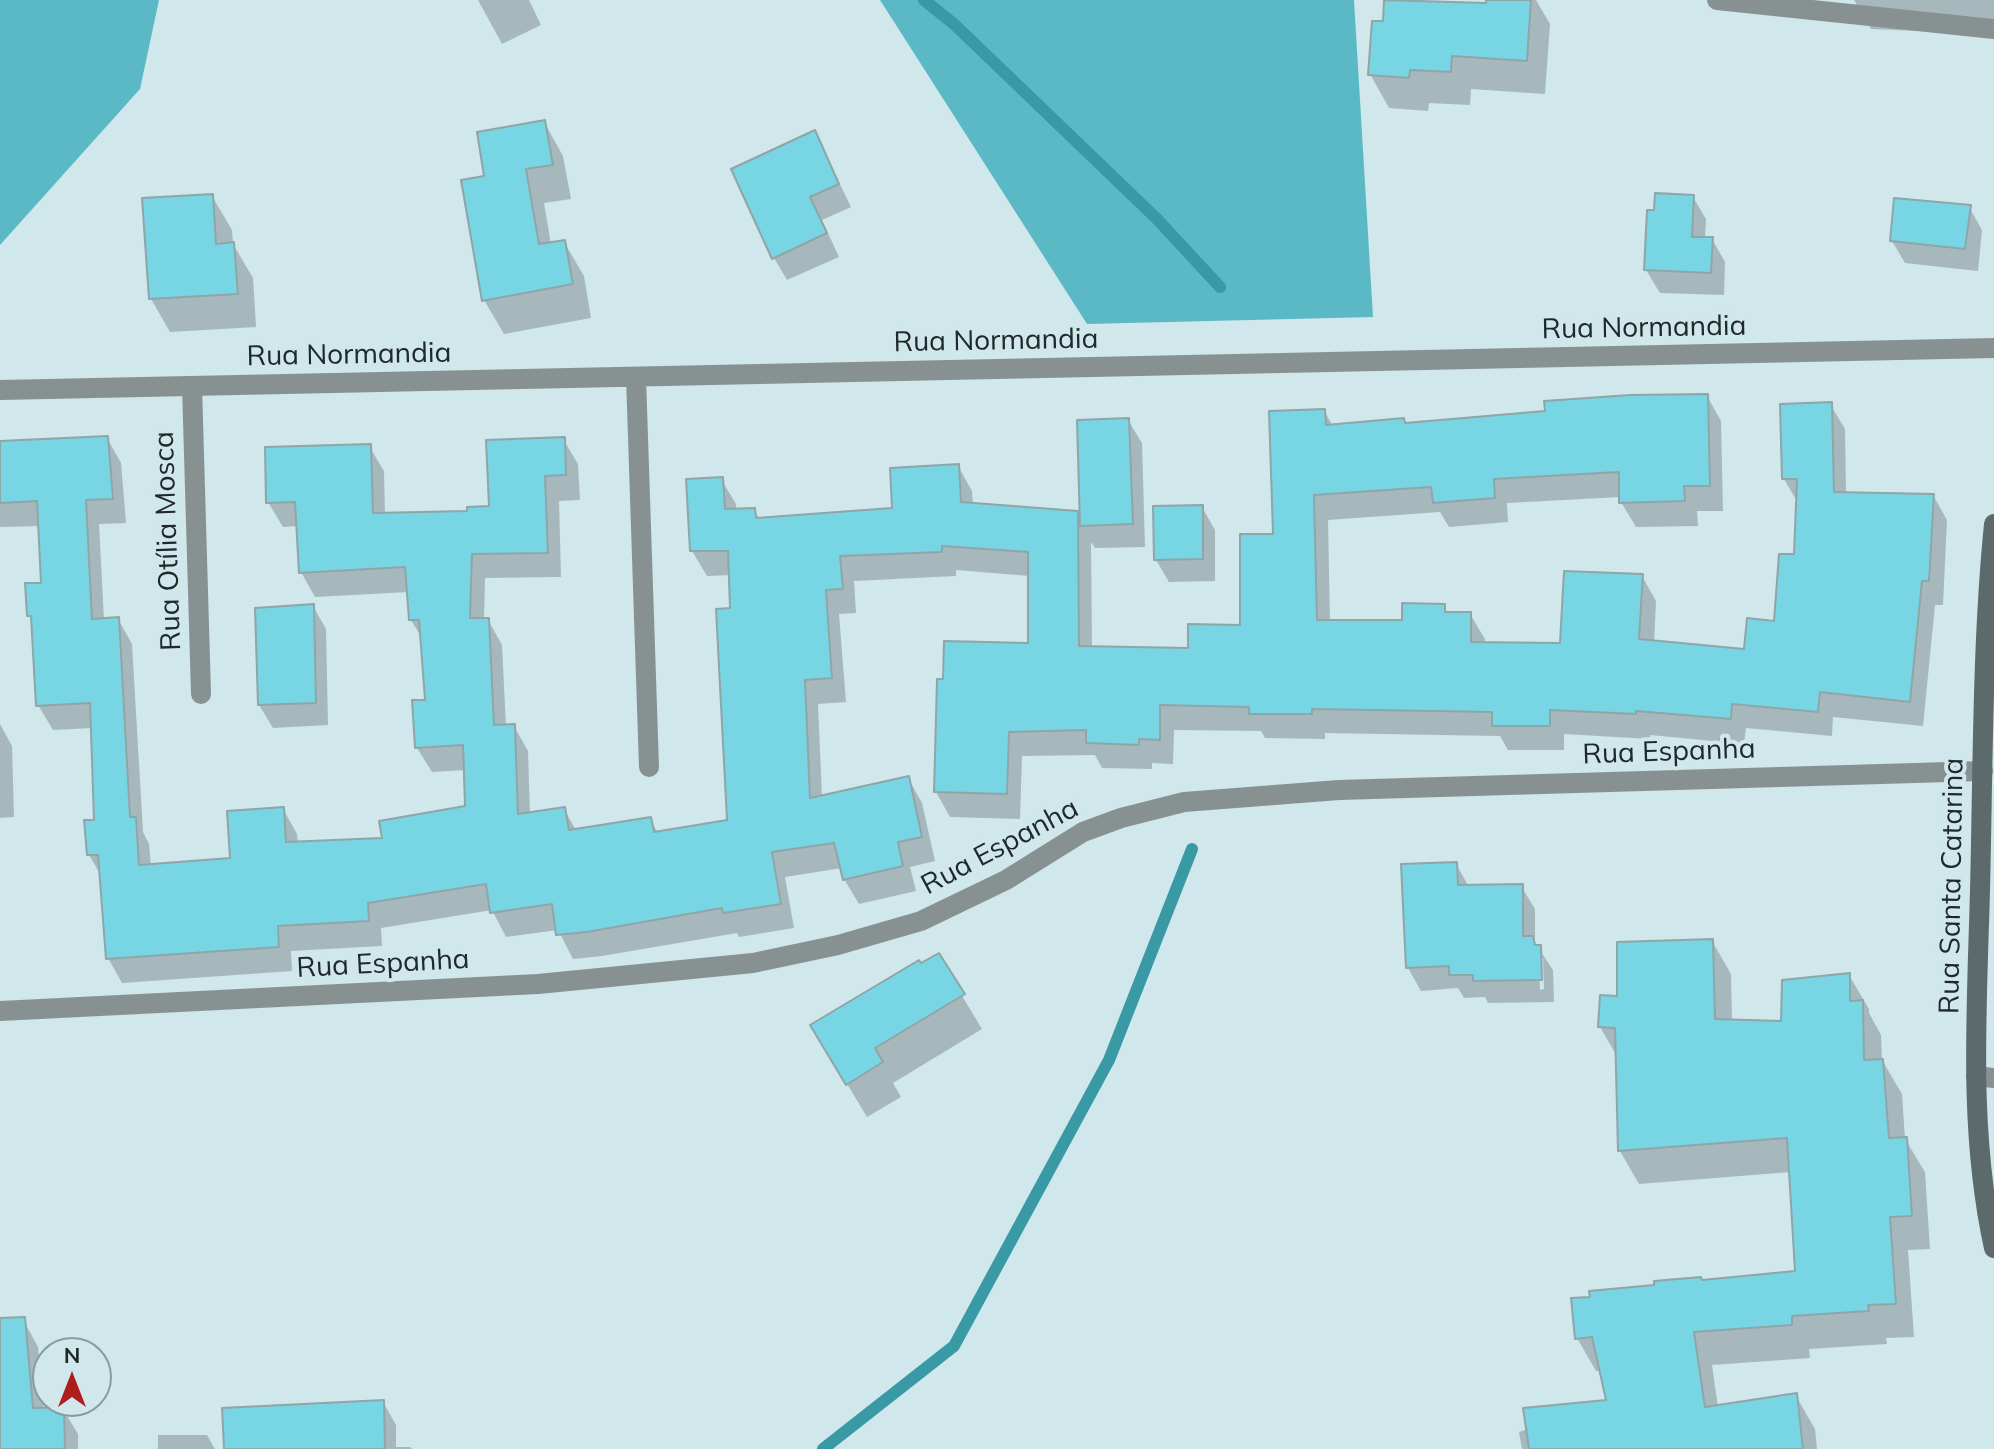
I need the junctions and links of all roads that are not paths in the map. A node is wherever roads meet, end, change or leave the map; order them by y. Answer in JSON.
{"nodes":[{"id":1,"x":1717,"y":0,"type":"edge"},
{"id":2,"x":1994,"y":29,"type":"edge"},
{"id":3,"x":1994,"y":348,"type":"edge"},
{"id":4,"x":636,"y":377,"type":"junction"},
{"id":5,"x":192,"y":386,"type":"junction"},
{"id":6,"x":0,"y":390,"type":"edge"},
{"id":7,"x":1994,"y":524,"type":"edge"},
{"id":8,"x":1991,"y":576,"type":"edge"},
{"id":9,"x":201,"y":694,"type":"dead end"},
{"id":10,"x":649,"y":767,"type":"dead end"},
{"id":11,"x":1983,"y":771,"type":"junction"},
{"id":12,"x":0,"y":1011,"type":"edge"},
{"id":13,"x":1985,"y":1077,"type":"edge"},
{"id":14,"x":1994,"y":1248,"type":"edge"}],
"edges":[{"from":1,"to":2,"type":"street"},
{"from":3,"to":4,"type":"street","name":"Rua Normandia"},
{"from":4,"to":5,"type":"street","name":"Rua Normandia"},
{"from":4,"to":10,"type":"street"},
{"from":5,"to":6,"type":"street","name":"Rua Normandia"},
{"from":5,"to":9,"type":"street","name":"Rua Otília Mosca"},
{"from":7,"to":8,"type":"main road","name":"Rua Santa Catarina"},
{"from":8,"to":11,"type":"main road","name":"Rua Santa Catarina"},
{"from":11,"to":12,"type":"street","name":"Rua Espanha"},
{"from":11,"to":13,"type":"main road","name":"Rua Santa Catarina"},
{"from":13,"to":14,"type":"main road","name":"Rua Santa Catarina"}]}
